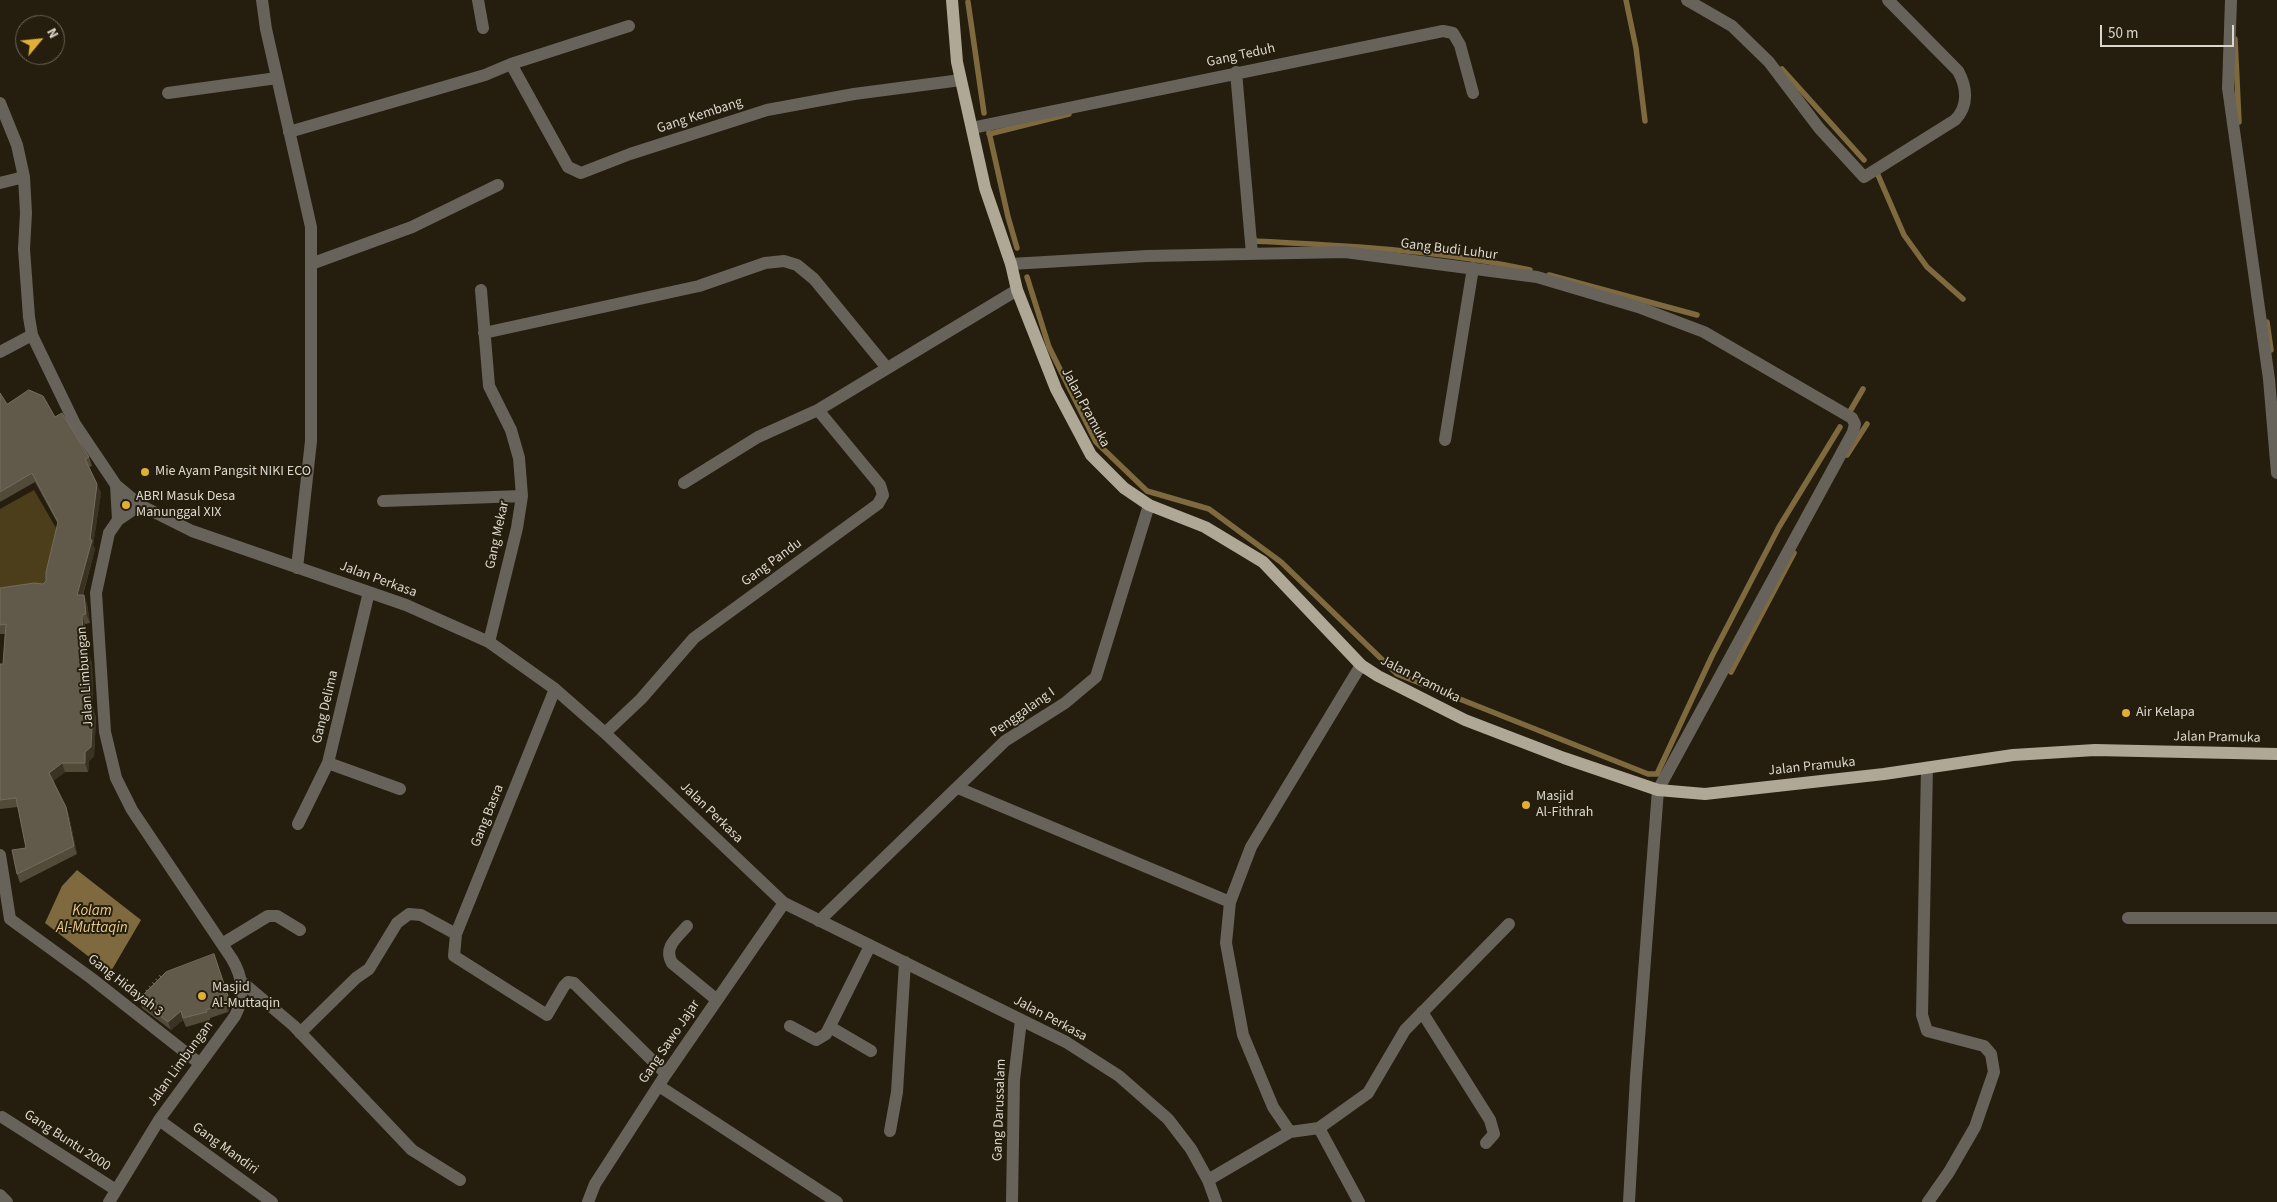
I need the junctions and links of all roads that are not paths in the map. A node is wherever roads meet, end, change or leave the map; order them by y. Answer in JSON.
{"nodes":[{"id":1,"x":262,"y":0,"type":"edge"},
{"id":2,"x":478,"y":0,"type":"edge"},
{"id":3,"x":952,"y":0,"type":"edge"},
{"id":4,"x":1687,"y":0,"type":"edge"},
{"id":5,"x":1888,"y":0,"type":"edge"},
{"id":6,"x":2230,"y":0,"type":"edge"},
{"id":7,"x":629,"y":26,"type":"dead end"},
{"id":8,"x":483,"y":28,"type":"dead end"},
{"id":9,"x":511,"y":64,"type":"junction"},
{"id":10,"x":1236,"y":72,"type":"junction"},
{"id":11,"x":277,"y":78,"type":"junction"},
{"id":12,"x":961,"y":80,"type":"junction"},
{"id":13,"x":168,"y":93,"type":"dead end"},
{"id":14,"x":1473,"y":93,"type":"dead end"},
{"id":15,"x":0,"y":104,"type":"edge"},
{"id":16,"x":972,"y":128,"type":"junction"},
{"id":17,"x":289,"y":132,"type":"junction"},
{"id":18,"x":24,"y":177,"type":"junction"},
{"id":19,"x":0,"y":182,"type":"edge"},
{"id":20,"x":498,"y":185,"type":"dead end"},
{"id":21,"x":1252,"y":254,"type":"junction"},
{"id":22,"x":311,"y":264,"type":"junction"},
{"id":23,"x":1011,"y":264,"type":"junction"},
{"id":24,"x":1473,"y":268,"type":"junction"},
{"id":25,"x":481,"y":290,"type":"dead end"},
{"id":26,"x":1017,"y":290,"type":"junction"},
{"id":27,"x":484,"y":333,"type":"junction"},
{"id":28,"x":32,"y":335,"type":"junction"},
{"id":29,"x":0,"y":352,"type":"edge"},
{"id":30,"x":887,"y":368,"type":"junction"},
{"id":31,"x":818,"y":410,"type":"junction"},
{"id":32,"x":1445,"y":440,"type":"dead end"},
{"id":33,"x":2277,"y":473,"type":"edge"},
{"id":34,"x":684,"y":482,"type":"dead end"},
{"id":35,"x":116,"y":485,"type":"junction"},
{"id":36,"x":522,"y":496,"type":"junction"},
{"id":37,"x":383,"y":501,"type":"dead end"},
{"id":38,"x":1149,"y":505,"type":"junction"},
{"id":39,"x":140,"y":506,"type":"junction"},
{"id":40,"x":118,"y":520,"type":"junction"},
{"id":41,"x":297,"y":568,"type":"junction"},
{"id":42,"x":369,"y":592,"type":"junction"},
{"id":43,"x":489,"y":642,"type":"junction"},
{"id":44,"x":1361,"y":665,"type":"junction"},
{"id":45,"x":555,"y":689,"type":"junction"},
{"id":46,"x":605,"y":733,"type":"junction"},
{"id":47,"x":2277,"y":754,"type":"edge"},
{"id":48,"x":328,"y":763,"type":"junction"},
{"id":49,"x":1927,"y":768,"type":"junction"},
{"id":50,"x":958,"y":788,"type":"junction"},
{"id":51,"x":400,"y":789,"type":"dead end"},
{"id":52,"x":1658,"y":790,"type":"junction"},
{"id":53,"x":298,"y":824,"type":"dead end"},
{"id":54,"x":0,"y":855,"type":"edge"},
{"id":55,"x":1230,"y":902,"type":"junction"},
{"id":56,"x":784,"y":903,"type":"junction"},
{"id":57,"x":2128,"y":918,"type":"dead end"},
{"id":58,"x":2277,"y":918,"type":"edge"},
{"id":59,"x":819,"y":921,"type":"junction"},
{"id":60,"x":1509,"y":924,"type":"dead end"},
{"id":61,"x":687,"y":926,"type":"dead end"},
{"id":62,"x":300,"y":930,"type":"dead end"},
{"id":63,"x":456,"y":934,"type":"junction"},
{"id":64,"x":222,"y":944,"type":"junction"},
{"id":65,"x":870,"y":946,"type":"junction"},
{"id":66,"x":905,"y":962,"type":"junction"},
{"id":67,"x":241,"y":982,"type":"junction"},
{"id":68,"x":717,"y":1000,"type":"junction"},
{"id":69,"x":1422,"y":1012,"type":"junction"},
{"id":70,"x":1021,"y":1020,"type":"junction"},
{"id":71,"x":790,"y":1026,"type":"dead end"},
{"id":72,"x":830,"y":1026,"type":"junction"},
{"id":73,"x":300,"y":1033,"type":"junction"},
{"id":74,"x":871,"y":1051,"type":"dead end"},
{"id":75,"x":199,"y":1063,"type":"junction"},
{"id":76,"x":666,"y":1074,"type":"junction"},
{"id":77,"x":659,"y":1086,"type":"junction"},
{"id":78,"x":2,"y":1117,"type":"dead end"},
{"id":79,"x":160,"y":1120,"type":"junction"},
{"id":80,"x":1319,"y":1128,"type":"junction"},
{"id":81,"x":890,"y":1132,"type":"dead end"},
{"id":82,"x":1290,"y":1132,"type":"junction"},
{"id":83,"x":1486,"y":1143,"type":"dead end"},
{"id":84,"x":460,"y":1180,"type":"dead end"},
{"id":85,"x":1208,"y":1180,"type":"junction"},
{"id":86,"x":116,"y":1190,"type":"junction"},
{"id":87,"x":0,"y":1194,"type":"edge"},
{"id":88,"x":7,"y":1202,"type":"edge"},
{"id":89,"x":109,"y":1202,"type":"edge"},
{"id":90,"x":272,"y":1202,"type":"edge"},
{"id":91,"x":588,"y":1202,"type":"edge"},
{"id":92,"x":837,"y":1202,"type":"edge"},
{"id":93,"x":1012,"y":1202,"type":"edge"},
{"id":94,"x":1216,"y":1202,"type":"edge"},
{"id":95,"x":1359,"y":1202,"type":"edge"},
{"id":96,"x":1630,"y":1202,"type":"edge"},
{"id":97,"x":1928,"y":1202,"type":"edge"}],
"edges":[{"from":1,"to":11,"type":"street"},
{"from":2,"to":8,"type":"street"},
{"from":3,"to":12,"type":"main road","name":"Jalan Pramuka"},
{"from":4,"to":5,"type":"street"},
{"from":6,"to":33,"type":"street"},
{"from":7,"to":9,"type":"street"},
{"from":9,"to":12,"type":"street","name":"Gang Kembang"},
{"from":9,"to":17,"type":"street"},
{"from":10,"to":14,"type":"street","name":"Gang Teduh"},
{"from":10,"to":16,"type":"street","name":"Gang Teduh"},
{"from":10,"to":21,"type":"street"},
{"from":11,"to":13,"type":"street"},
{"from":11,"to":17,"type":"street"},
{"from":12,"to":16,"type":"main road","name":"Jalan Pramuka"},
{"from":15,"to":18,"type":"street"},
{"from":16,"to":23,"type":"main road","name":"Jalan Pramuka"},
{"from":17,"to":22,"type":"street"},
{"from":18,"to":19,"type":"street"},
{"from":18,"to":28,"type":"street"},
{"from":20,"to":22,"type":"street"},
{"from":21,"to":23,"type":"street","name":"Gang Budi Luhur"},
{"from":21,"to":24,"type":"street","name":"Gang Budi Luhur"},
{"from":22,"to":41,"type":"street"},
{"from":23,"to":26,"type":"main road","name":"Jalan Pramuka"},
{"from":24,"to":32,"type":"street"},
{"from":24,"to":52,"type":"street","name":"Gang Budi Luhur"},
{"from":25,"to":27,"type":"street","name":"Gang Mekar"},
{"from":26,"to":30,"type":"street"},
{"from":26,"to":38,"type":"main road","name":"Jalan Pramuka"},
{"from":27,"to":30,"type":"street"},
{"from":27,"to":36,"type":"street","name":"Gang Mekar"},
{"from":28,"to":29,"type":"street"},
{"from":28,"to":35,"type":"street"},
{"from":30,"to":31,"type":"street"},
{"from":31,"to":34,"type":"street"},
{"from":31,"to":46,"type":"street","name":"Gang Pandu"},
{"from":35,"to":39,"type":"street","name":"Jalan Perkasa"},
{"from":35,"to":40,"type":"street"},
{"from":36,"to":37,"type":"street"},
{"from":36,"to":43,"type":"street","name":"Gang Mekar"},
{"from":38,"to":44,"type":"main road","name":"Jalan Pramuka"},
{"from":38,"to":50,"type":"street","name":"Penggalang I"},
{"from":39,"to":40,"type":"street"},
{"from":39,"to":41,"type":"street","name":"Jalan Perkasa"},
{"from":40,"to":64,"type":"street","name":"Jalan Limbungan"},
{"from":41,"to":42,"type":"street","name":"Jalan Perkasa"},
{"from":42,"to":43,"type":"street","name":"Jalan Perkasa"},
{"from":42,"to":48,"type":"street","name":"Gang Delima"},
{"from":43,"to":45,"type":"street","name":"Jalan Perkasa"},
{"from":44,"to":52,"type":"main road","name":"Jalan Pramuka"},
{"from":44,"to":55,"type":"street"},
{"from":45,"to":46,"type":"street","name":"Jalan Perkasa"},
{"from":45,"to":63,"type":"street","name":"Gang Basra"},
{"from":46,"to":56,"type":"street","name":"Jalan Perkasa"},
{"from":47,"to":49,"type":"main road","name":"Jalan Pramuka"},
{"from":48,"to":51,"type":"street"},
{"from":48,"to":53,"type":"street","name":"Gang Delima"},
{"from":49,"to":52,"type":"main road","name":"Jalan Pramuka"},
{"from":49,"to":97,"type":"street"},
{"from":50,"to":55,"type":"street"},
{"from":50,"to":59,"type":"street","name":"Penggalang I"},
{"from":52,"to":96,"type":"street"},
{"from":54,"to":75,"type":"street","name":"Gang Hidayah 3"},
{"from":55,"to":82,"type":"street"},
{"from":56,"to":59,"type":"street","name":"Jalan Perkasa"},
{"from":56,"to":68,"type":"street","name":"Gang Sawo Jajar"},
{"from":57,"to":58,"type":"street"},
{"from":59,"to":65,"type":"street","name":"Jalan Perkasa"},
{"from":60,"to":69,"type":"street"},
{"from":61,"to":68,"type":"street"},
{"from":62,"to":64,"type":"street"},
{"from":63,"to":73,"type":"street"},
{"from":63,"to":76,"type":"street","name":"Gang Basra"},
{"from":64,"to":67,"type":"street","name":"Jalan Limbungan"},
{"from":65,"to":66,"type":"street","name":"Jalan Perkasa"},
{"from":65,"to":72,"type":"street"},
{"from":66,"to":70,"type":"street","name":"Jalan Perkasa"},
{"from":66,"to":81,"type":"street"},
{"from":67,"to":73,"type":"street"},
{"from":67,"to":75,"type":"street","name":"Jalan Limbungan"},
{"from":68,"to":76,"type":"street","name":"Gang Sawo Jajar"},
{"from":69,"to":80,"type":"street"},
{"from":69,"to":83,"type":"street"},
{"from":70,"to":85,"type":"street","name":"Jalan Perkasa"},
{"from":70,"to":93,"type":"street","name":"Gang Darussalam"},
{"from":71,"to":72,"type":"street"},
{"from":72,"to":74,"type":"street"},
{"from":73,"to":84,"type":"street"},
{"from":75,"to":79,"type":"street","name":"Jalan Limbungan"},
{"from":76,"to":77,"type":"street","name":"Gang Sawo Jajar"},
{"from":77,"to":91,"type":"street","name":"Gang Sawo Jajar"},
{"from":77,"to":92,"type":"street"},
{"from":78,"to":86,"type":"street","name":"Gang Buntu 2000"},
{"from":79,"to":86,"type":"street","name":"Jalan Limbungan"},
{"from":79,"to":90,"type":"street","name":"Gang Mandiri"},
{"from":80,"to":82,"type":"street"},
{"from":80,"to":95,"type":"street"},
{"from":82,"to":85,"type":"street"},
{"from":85,"to":94,"type":"street","name":"Jalan Perkasa"},
{"from":86,"to":89,"type":"street","name":"Jalan Limbungan"},
{"from":87,"to":88,"type":"street"}]}
